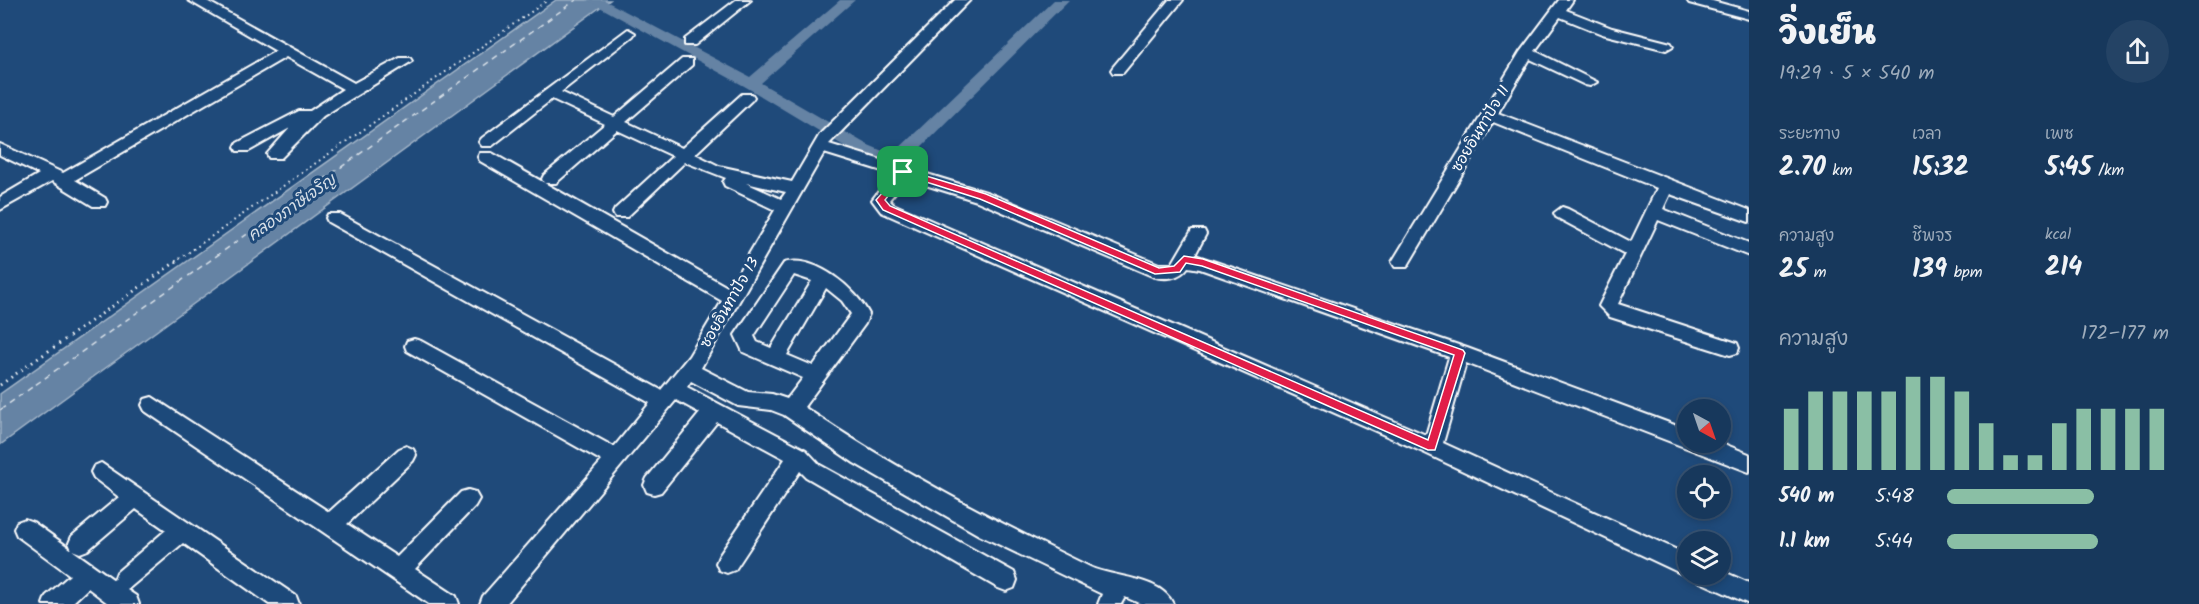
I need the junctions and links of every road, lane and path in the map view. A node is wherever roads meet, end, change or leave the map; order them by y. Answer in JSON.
{"nodes":[{"id":1,"x":195,"y":0,"type":"edge"},
{"id":2,"x":548,"y":0,"type":"edge"},
{"id":3,"x":744,"y":0,"type":"edge"},
{"id":4,"x":963,"y":0,"type":"edge"},
{"id":5,"x":1176,"y":0,"type":"edge"},
{"id":6,"x":1694,"y":0,"type":"edge"},
{"id":7,"x":1561,"y":6,"type":"edge"},
{"id":8,"x":1749,"y":15,"type":"edge"},
{"id":9,"x":628,"y":33,"type":"dead end"},
{"id":10,"x":690,"y":42,"type":"dead end"},
{"id":11,"x":1666,"y":46,"type":"dead end"},
{"id":12,"x":285,"y":52,"type":"junction"},
{"id":13,"x":1527,"y":52,"type":"junction"},
{"id":14,"x":405,"y":61,"type":"dead end"},
{"id":15,"x":687,"y":62,"type":"dead end"},
{"id":16,"x":1118,"y":70,"type":"dead end"},
{"id":17,"x":1590,"y":81,"type":"dead end"},
{"id":18,"x":354,"y":89,"type":"junction"},
{"id":19,"x":551,"y":93,"type":"junction"},
{"id":20,"x":747,"y":97,"type":"dead end"},
{"id":21,"x":317,"y":112,"type":"junction"},
{"id":22,"x":1490,"y":115,"type":"junction"},
{"id":23,"x":614,"y":123,"type":"junction"},
{"id":24,"x":826,"y":138,"type":"junction"},
{"id":25,"x":243,"y":147,"type":"dead end"},
{"id":26,"x":0,"y":149,"type":"edge"},
{"id":27,"x":275,"y":154,"type":"dead end"},
{"id":28,"x":684,"y":156,"type":"junction"},
{"id":29,"x":715,"y":170,"type":"junction"},
{"id":30,"x":903,"y":172,"type":"junction"},
{"id":31,"x":58,"y":177,"type":"junction"},
{"id":32,"x":550,"y":179,"type":"dead end"},
{"id":33,"x":1666,"y":186,"type":"junction"},
{"id":34,"x":794,"y":188,"type":"junction"},
{"id":35,"x":99,"y":202,"type":"dead end"},
{"id":36,"x":0,"y":204,"type":"edge"},
{"id":37,"x":784,"y":207,"type":"junction"},
{"id":38,"x":1653,"y":212,"type":"junction"},
{"id":39,"x":621,"y":213,"type":"dead end"},
{"id":40,"x":1562,"y":213,"type":"dead end"},
{"id":41,"x":1749,"y":216,"type":"edge"},
{"id":42,"x":334,"y":218,"type":"dead end"},
{"id":43,"x":1198,"y":234,"type":"dead end"},
{"id":44,"x":1632,"y":250,"type":"junction"},
{"id":45,"x":1749,"y":250,"type":"edge"},
{"id":46,"x":1184,"y":260,"type":"junction"},
{"id":47,"x":1401,"y":262,"type":"dead end"},
{"id":48,"x":823,"y":278,"type":"junction"},
{"id":49,"x":733,"y":299,"type":"junction"},
{"id":50,"x":414,"y":346,"type":"dead end"},
{"id":51,"x":1730,"y":348,"type":"dead end"},
{"id":52,"x":1460,"y":353,"type":"junction"},
{"id":53,"x":775,"y":358,"type":"junction"},
{"id":54,"x":689,"y":370,"type":"junction"},
{"id":55,"x":817,"y":376,"type":"junction"},
{"id":56,"x":0,"y":385,"type":"edge"},
{"id":57,"x":670,"y":396,"type":"junction"},
{"id":58,"x":152,"y":405,"type":"dead end"},
{"id":59,"x":791,"y":409,"type":"junction"},
{"id":60,"x":714,"y":411,"type":"junction"},
{"id":61,"x":1677,"y":436,"type":"edge"},
{"id":62,"x":1432,"y":447,"type":"junction"},
{"id":63,"x":1723,"y":453,"type":"edge"},
{"id":64,"x":406,"y":455,"type":"dead end"},
{"id":65,"x":799,"y":456,"type":"junction"},
{"id":66,"x":617,"y":459,"type":"junction"},
{"id":67,"x":1749,"y":463,"type":"edge"},
{"id":68,"x":101,"y":472,"type":"dead end"},
{"id":69,"x":654,"y":485,"type":"dead end"},
{"id":70,"x":135,"y":496,"type":"junction"},
{"id":71,"x":468,"y":499,"type":"dead end"},
{"id":72,"x":331,"y":524,"type":"junction"},
{"id":73,"x":25,"y":529,"type":"dead end"},
{"id":74,"x":182,"y":530,"type":"junction"},
{"id":75,"x":80,"y":543,"type":"dead end"},
{"id":76,"x":1677,"y":561,"type":"edge"},
{"id":77,"x":727,"y":563,"type":"dead end"},
{"id":78,"x":400,"y":570,"type":"junction"},
{"id":79,"x":87,"y":575,"type":"junction"},
{"id":80,"x":125,"y":580,"type":"dead end"},
{"id":81,"x":1006,"y":580,"type":"dead end"},
{"id":82,"x":1730,"y":585,"type":"edge"},
{"id":83,"x":1749,"y":594,"type":"edge"},
{"id":84,"x":1114,"y":595,"type":"edge"},
{"id":85,"x":54,"y":604,"type":"edge"},
{"id":86,"x":128,"y":604,"type":"edge"},
{"id":87,"x":288,"y":604,"type":"edge"},
{"id":88,"x":448,"y":604,"type":"edge"},
{"id":89,"x":491,"y":604,"type":"edge"},
{"id":90,"x":1162,"y":604,"type":"edge"}],
"edges":[{"from":1,"to":12,"type":"street"},
{"from":2,"to":56,"type":"path"},
{"from":3,"to":10,"type":"street"},
{"from":4,"to":24,"type":"street","name":"ซอยอินทาปัจ 13"},
{"from":5,"to":16,"type":"street"},
{"from":6,"to":8,"type":"street"},
{"from":7,"to":11,"type":"street"},
{"from":7,"to":13,"type":"street","name":"ซอยอินทาปัจ 11"},
{"from":9,"to":19,"type":"street"},
{"from":12,"to":18,"type":"street"},
{"from":12,"to":31,"type":"street"},
{"from":13,"to":17,"type":"street"},
{"from":13,"to":22,"type":"street","name":"ซอยอินทาปัจ 11"},
{"from":14,"to":18,"type":"street"},
{"from":15,"to":23,"type":"street"},
{"from":18,"to":21,"type":"street"},
{"from":19,"to":23,"type":"street"},
{"from":19,"to":49,"type":"street"},
{"from":20,"to":28,"type":"street"},
{"from":21,"to":25,"type":"street"},
{"from":21,"to":27,"type":"street"},
{"from":22,"to":33,"type":"street"},
{"from":22,"to":47,"type":"street","name":"ซอยอินทาปัจ 11"},
{"from":23,"to":28,"type":"street"},
{"from":23,"to":32,"type":"street"},
{"from":24,"to":30,"type":"street"},
{"from":24,"to":34,"type":"street","name":"ซอยอินทาปัจ 13"},
{"from":26,"to":31,"type":"street"},
{"from":28,"to":29,"type":"street"},
{"from":28,"to":39,"type":"street"},
{"from":29,"to":34,"type":"street"},
{"from":29,"to":37,"type":"street"},
{"from":30,"to":46,"type":"street"},
{"from":30,"to":62,"type":"street"},
{"from":31,"to":35,"type":"street"},
{"from":31,"to":36,"type":"street"},
{"from":33,"to":38,"type":"street"},
{"from":33,"to":41,"type":"street"},
{"from":34,"to":37,"type":"street","name":"ซอยอินทาปัจ 13"},
{"from":37,"to":49,"type":"street","name":"ซอยอินทาปัจ 13"},
{"from":38,"to":44,"type":"street"},
{"from":38,"to":45,"type":"street"},
{"from":40,"to":44,"type":"street"},
{"from":42,"to":57,"type":"street"},
{"from":43,"to":46,"type":"street"},
{"from":44,"to":51,"type":"street"},
{"from":46,"to":52,"type":"street"},
{"from":48,"to":53,"type":"street"},
{"from":48,"to":53,"type":"street"},
{"from":48,"to":55,"type":"street"},
{"from":49,"to":54,"type":"street","name":"ซอยอินทาปัจ 13"},
{"from":50,"to":66,"type":"street"},
{"from":52,"to":61,"type":"street"},
{"from":52,"to":62,"type":"street"},
{"from":53,"to":55,"type":"street"},
{"from":54,"to":57,"type":"street","name":"ซอยอินทาปัจ 13"},
{"from":54,"to":59,"type":"street"},
{"from":55,"to":59,"type":"street"},
{"from":57,"to":60,"type":"street"},
{"from":57,"to":66,"type":"street","name":"ซอยอินทาปัจ 13"},
{"from":58,"to":72,"type":"street"},
{"from":59,"to":84,"type":"street"},
{"from":60,"to":65,"type":"street"},
{"from":60,"to":69,"type":"street"},
{"from":62,"to":76,"type":"street"},
{"from":63,"to":67,"type":"street"},
{"from":64,"to":72,"type":"street"},
{"from":65,"to":77,"type":"street"},
{"from":65,"to":81,"type":"street"},
{"from":66,"to":89,"type":"street","name":"ซอยอินทาปัจ 13"},
{"from":68,"to":70,"type":"street"},
{"from":70,"to":74,"type":"street"},
{"from":70,"to":75,"type":"street"},
{"from":71,"to":78,"type":"street"},
{"from":72,"to":78,"type":"street"},
{"from":73,"to":79,"type":"street"},
{"from":74,"to":80,"type":"street"},
{"from":74,"to":87,"type":"street"},
{"from":78,"to":88,"type":"street"},
{"from":79,"to":85,"type":"street"},
{"from":79,"to":86,"type":"street"},
{"from":82,"to":83,"type":"street"},
{"from":84,"to":90,"type":"street"}]}
